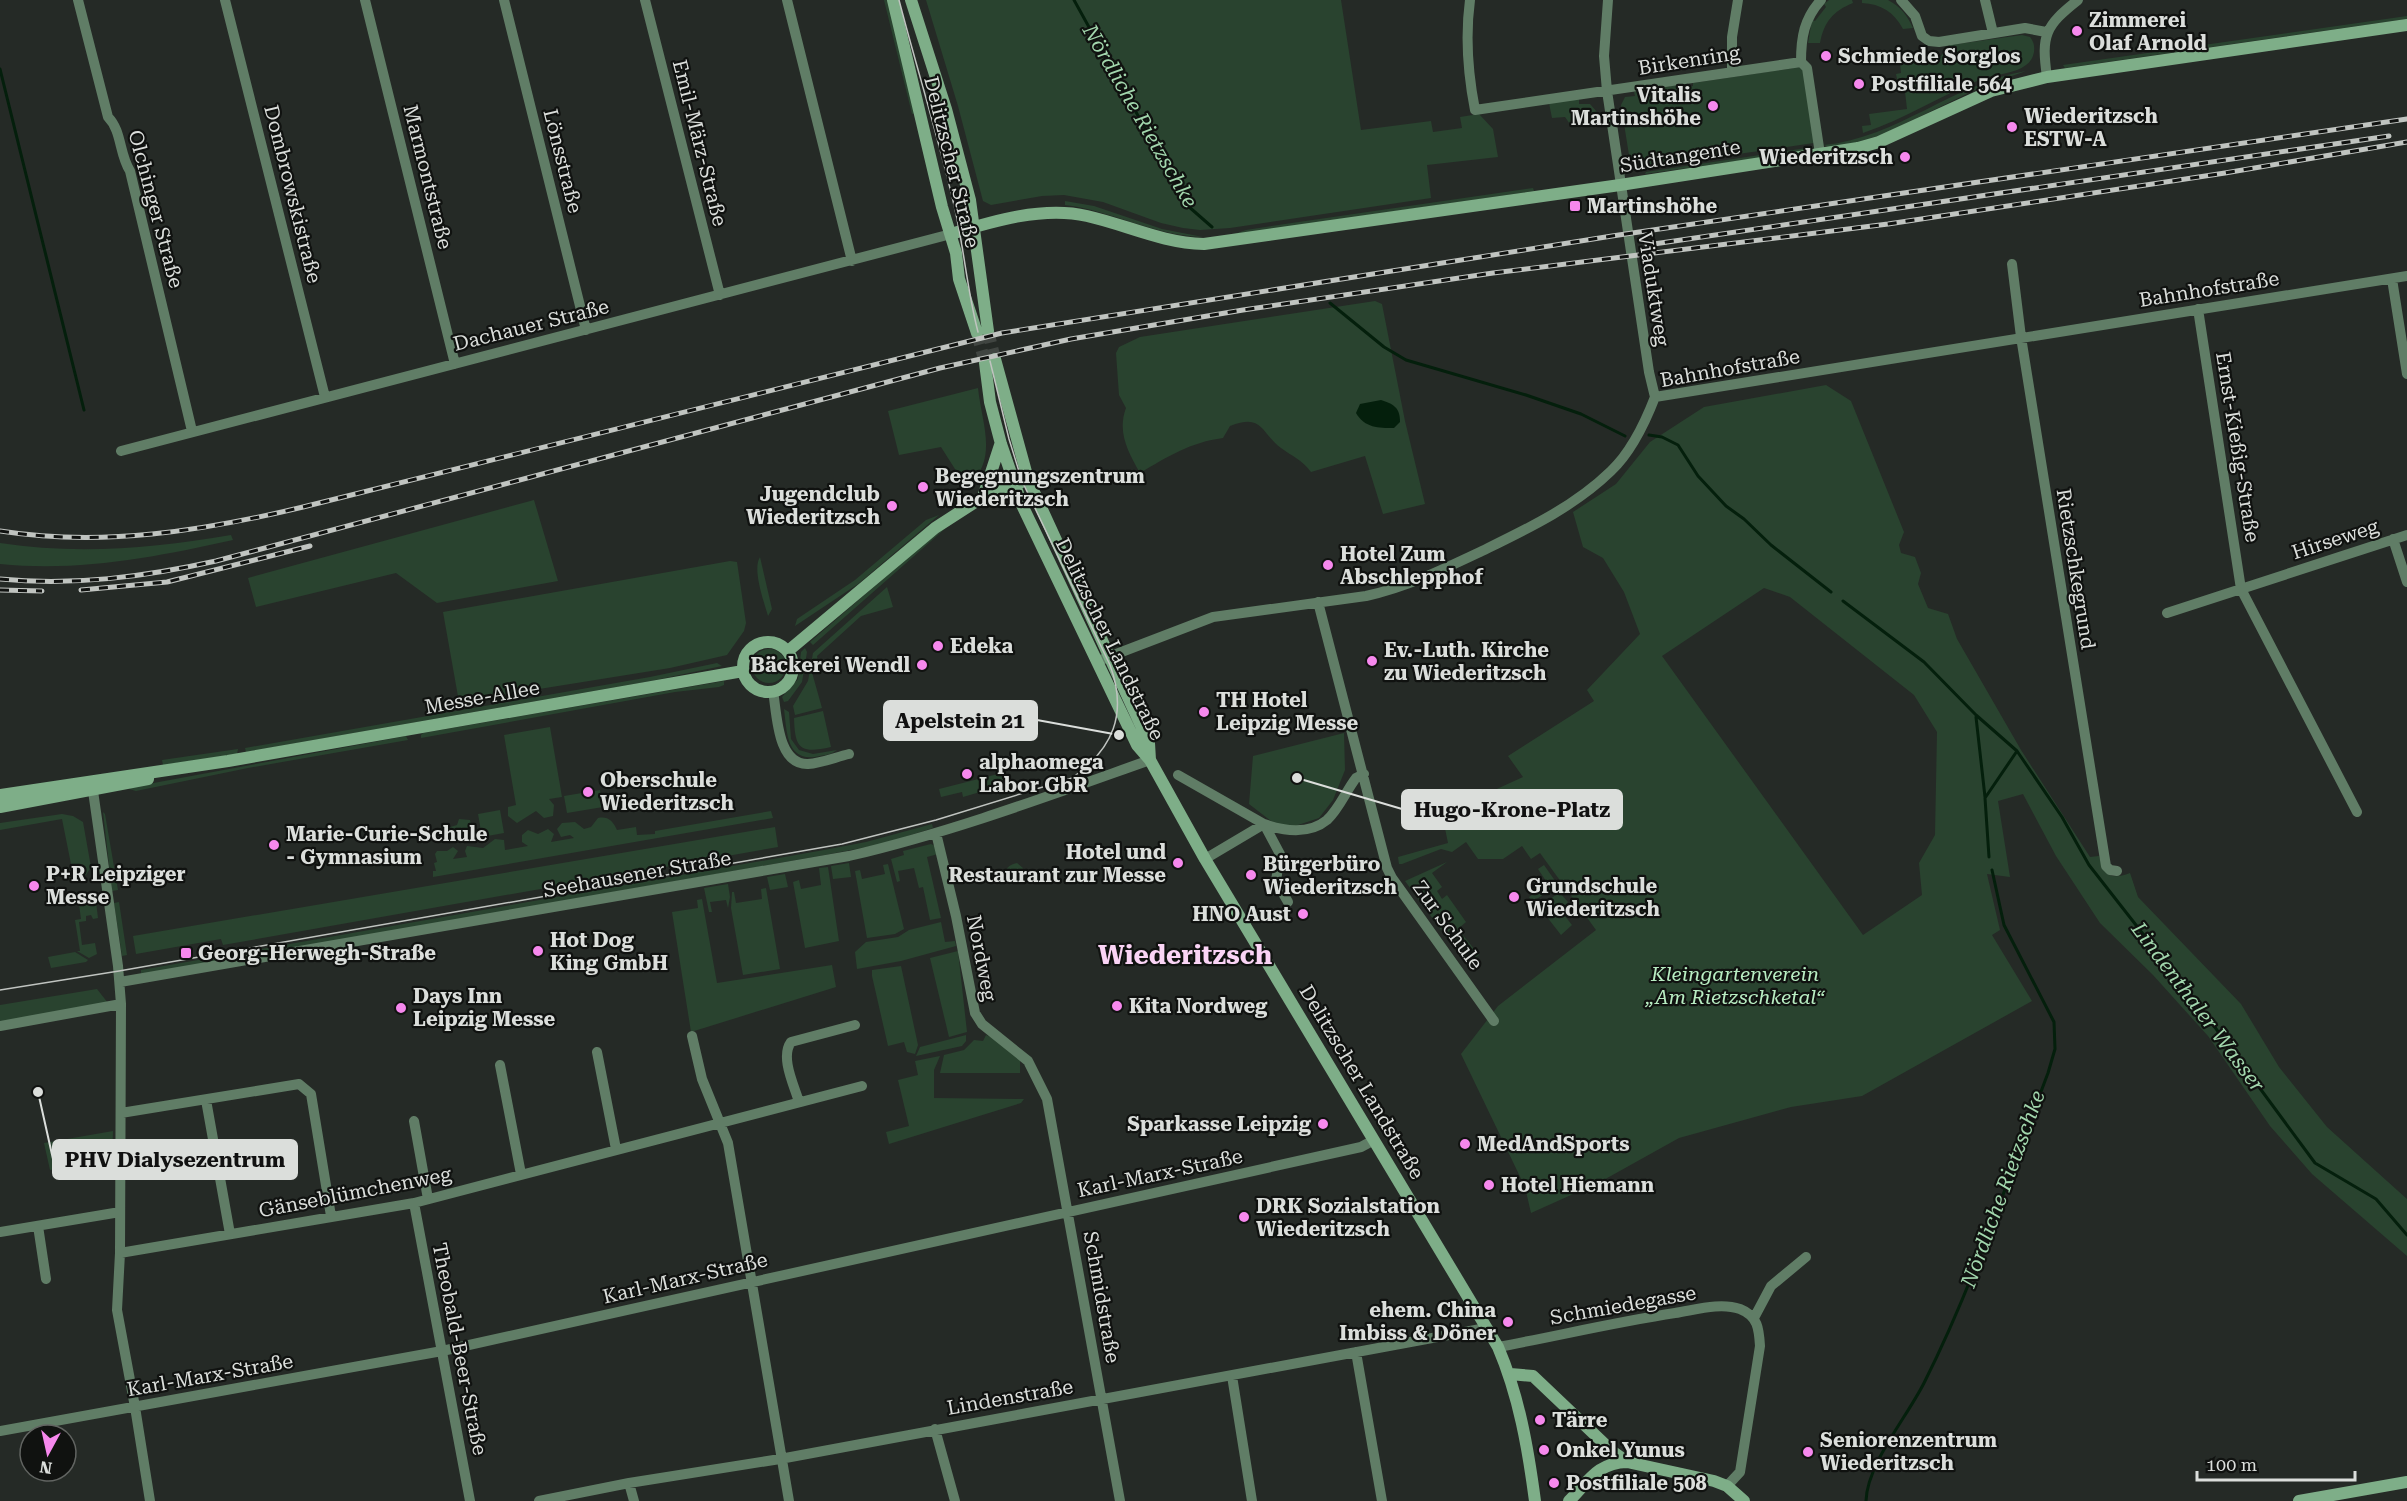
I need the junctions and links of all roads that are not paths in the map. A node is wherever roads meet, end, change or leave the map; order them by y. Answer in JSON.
{"nodes":[{"id":1,"x":78,"y":0,"type":"edge"},
{"id":2,"x":225,"y":0,"type":"edge"},
{"id":3,"x":365,"y":0,"type":"edge"},
{"id":4,"x":504,"y":0,"type":"edge"},
{"id":5,"x":645,"y":0,"type":"edge"},
{"id":6,"x":787,"y":0,"type":"edge"},
{"id":7,"x":892,"y":0,"type":"edge"},
{"id":8,"x":911,"y":0,"type":"edge"},
{"id":9,"x":1470,"y":0,"type":"edge"},
{"id":10,"x":1608,"y":0,"type":"edge"},
{"id":11,"x":1738,"y":0,"type":"edge"},
{"id":12,"x":1821,"y":0,"type":"edge"},
{"id":13,"x":1901,"y":0,"type":"edge"},
{"id":14,"x":1985,"y":0,"type":"edge"},
{"id":15,"x":2078,"y":0,"type":"edge"},
{"id":16,"x":2407,"y":25,"type":"edge"},
{"id":17,"x":2046,"y":32,"type":"junction"},
{"id":18,"x":1994,"y":33,"type":"junction"},
{"id":19,"x":1801,"y":62,"type":"junction"},
{"id":20,"x":1732,"y":72,"type":"junction"},
{"id":21,"x":2047,"y":77,"type":"junction"},
{"id":22,"x":1607,"y":91,"type":"junction"},
{"id":23,"x":1820,"y":154,"type":"junction"},
{"id":24,"x":1620,"y":185,"type":"junction"},
{"id":25,"x":974,"y":228,"type":"junction"},
{"id":26,"x":951,"y":234,"type":"junction"},
{"id":27,"x":852,"y":261,"type":"junction"},
{"id":28,"x":2012,"y":264,"type":"dead end"},
{"id":29,"x":2407,"y":276,"type":"edge"},
{"id":30,"x":2392,"y":279,"type":"junction"},
{"id":31,"x":720,"y":295,"type":"junction"},
{"id":32,"x":2198,"y":309,"type":"junction"},
{"id":33,"x":586,"y":330,"type":"junction"},
{"id":34,"x":2021,"y":337,"type":"junction"},
{"id":35,"x":455,"y":364,"type":"junction"},
{"id":36,"x":2407,"y":374,"type":"edge"},
{"id":37,"x":326,"y":397,"type":"junction"},
{"id":38,"x":1655,"y":397,"type":"junction"},
{"id":39,"x":192,"y":431,"type":"junction"},
{"id":40,"x":1001,"y":444,"type":"junction"},
{"id":41,"x":121,"y":451,"type":"dead end"},
{"id":42,"x":1028,"y":479,"type":"junction"},
{"id":43,"x":1014,"y":484,"type":"junction"},
{"id":44,"x":983,"y":497,"type":"junction"},
{"id":45,"x":2407,"y":535,"type":"edge"},
{"id":46,"x":2393,"y":539,"type":"junction"},
{"id":47,"x":2407,"y":582,"type":"edge"},
{"id":48,"x":2241,"y":589,"type":"junction"},
{"id":49,"x":1318,"y":602,"type":"junction"},
{"id":50,"x":2167,"y":613,"type":"dead end"},
{"id":51,"x":788,"y":651,"type":"junction"},
{"id":52,"x":1111,"y":655,"type":"junction"},
{"id":53,"x":1098,"y":661,"type":"junction"},
{"id":54,"x":743,"y":671,"type":"junction"},
{"id":55,"x":773,"y":691,"type":"junction"},
{"id":56,"x":849,"y":754,"type":"dead end"},
{"id":57,"x":1150,"y":760,"type":"junction"},
{"id":58,"x":1364,"y":774,"type":"junction"},
{"id":59,"x":1178,"y":776,"type":"dead end"},
{"id":60,"x":92,"y":786,"type":"junction"},
{"id":61,"x":0,"y":795,"type":"edge"},
{"id":62,"x":0,"y":807,"type":"edge"},
{"id":63,"x":2357,"y":812,"type":"dead end"},
{"id":64,"x":1264,"y":824,"type":"junction"},
{"id":65,"x":936,"y":833,"type":"junction"},
{"id":66,"x":1205,"y":859,"type":"junction"},
{"id":67,"x":2117,"y":870,"type":"dead end"},
{"id":68,"x":1288,"y":902,"type":"dead end"},
{"id":69,"x":120,"y":982,"type":"junction"},
{"id":70,"x":122,"y":1004,"type":"junction"},
{"id":71,"x":1494,"y":1021,"type":"dead end"},
{"id":72,"x":855,"y":1025,"type":"dead end"},
{"id":73,"x":0,"y":1026,"type":"edge"},
{"id":74,"x":692,"y":1036,"type":"dead end"},
{"id":75,"x":597,"y":1052,"type":"dead end"},
{"id":76,"x":500,"y":1065,"type":"dead end"},
{"id":77,"x":862,"y":1086,"type":"dead end"},
{"id":78,"x":1047,"y":1099,"type":"joint"},
{"id":79,"x":206,"y":1100,"type":"junction"},
{"id":80,"x":799,"y":1102,"type":"junction"},
{"id":81,"x":121,"y":1113,"type":"junction"},
{"id":82,"x":414,"y":1121,"type":"dead end"},
{"id":83,"x":721,"y":1122,"type":"junction"},
{"id":84,"x":1374,"y":1140,"type":"junction"},
{"id":85,"x":616,"y":1149,"type":"junction"},
{"id":86,"x":521,"y":1174,"type":"junction"},
{"id":87,"x":428,"y":1199,"type":"junction"},
{"id":88,"x":414,"y":1203,"type":"junction"},
{"id":89,"x":1069,"y":1211,"type":"junction"},
{"id":90,"x":120,"y":1212,"type":"junction"},
{"id":91,"x":331,"y":1216,"type":"junction"},
{"id":92,"x":38,"y":1226,"type":"junction"},
{"id":93,"x":0,"y":1232,"type":"edge"},
{"id":94,"x":230,"y":1234,"type":"junction"},
{"id":95,"x":120,"y":1253,"type":"junction"},
{"id":96,"x":1806,"y":1257,"type":"dead end"},
{"id":97,"x":46,"y":1279,"type":"dead end"},
{"id":98,"x":751,"y":1281,"type":"junction"},
{"id":99,"x":1754,"y":1318,"type":"junction"},
{"id":100,"x":1486,"y":1328,"type":"junction"},
{"id":101,"x":1498,"y":1347,"type":"junction"},
{"id":102,"x":442,"y":1351,"type":"junction"},
{"id":103,"x":1356,"y":1352,"type":"junction"},
{"id":104,"x":1510,"y":1374,"type":"junction"},
{"id":105,"x":1232,"y":1376,"type":"junction"},
{"id":106,"x":1101,"y":1399,"type":"junction"},
{"id":107,"x":135,"y":1407,"type":"junction"},
{"id":108,"x":935,"y":1429,"type":"junction"},
{"id":109,"x":0,"y":1431,"type":"edge"},
{"id":110,"x":780,"y":1459,"type":"junction"},
{"id":111,"x":1627,"y":1462,"type":"junction"},
{"id":112,"x":2407,"y":1482,"type":"edge"},
{"id":113,"x":630,"y":1483,"type":"junction"},
{"id":114,"x":1727,"y":1486,"type":"junction"},
{"id":115,"x":150,"y":1501,"type":"edge"},
{"id":116,"x":470,"y":1501,"type":"edge"},
{"id":117,"x":539,"y":1501,"type":"edge"},
{"id":118,"x":634,"y":1501,"type":"edge"},
{"id":119,"x":789,"y":1501,"type":"edge"},
{"id":120,"x":955,"y":1501,"type":"edge"},
{"id":121,"x":1120,"y":1501,"type":"edge"},
{"id":122,"x":1252,"y":1501,"type":"edge"},
{"id":123,"x":1382,"y":1501,"type":"edge"},
{"id":124,"x":1535,"y":1501,"type":"edge"},
{"id":125,"x":1569,"y":1501,"type":"edge"},
{"id":126,"x":1744,"y":1501,"type":"edge"},
{"id":127,"x":2299,"y":1501,"type":"edge"}],
"edges":[{"from":1,"to":39,"type":"street","name":"Olchinger Straße"},
{"from":2,"to":37,"type":"street","name":"Dombrowskistraße"},
{"from":3,"to":35,"type":"street","name":"Marmontstraße"},
{"from":4,"to":33,"type":"street","name":"Lönsstraße"},
{"from":5,"to":31,"type":"street","name":"Emil-März-Straße"},
{"from":6,"to":27,"type":"street"},
{"from":7,"to":26,"type":"street","name":"Delitzscher Straße"},
{"from":8,"to":25,"type":"street","name":"Delitzscher Straße"},
{"from":9,"to":22,"type":"street","name":"Birkenring"},
{"from":10,"to":22,"type":"street","name":"Viaduktweg"},
{"from":11,"to":20,"type":"street"},
{"from":12,"to":19,"type":"street"},
{"from":13,"to":18,"type":"street"},
{"from":14,"to":18,"type":"street"},
{"from":15,"to":17,"type":"street"},
{"from":16,"to":21,"type":"street","name":"Südtangente"},
{"from":17,"to":18,"type":"street"},
{"from":17,"to":21,"type":"street"},
{"from":19,"to":20,"type":"street","name":"Birkenring"},
{"from":19,"to":23,"type":"street"},
{"from":20,"to":22,"type":"street","name":"Birkenring"},
{"from":21,"to":23,"type":"street","name":"Südtangente"},
{"from":22,"to":24,"type":"street","name":"Viaduktweg"},
{"from":23,"to":24,"type":"street","name":"Südtangente"},
{"from":24,"to":25,"type":"street","name":"Südtangente"},
{"from":24,"to":38,"type":"street","name":"Viaduktweg"},
{"from":25,"to":26,"type":"street","name":"Südtangente"},
{"from":25,"to":26,"type":"street","name":"Delitzscher Straße"},
{"from":26,"to":27,"type":"street","name":"Dachauer Straße"},
{"from":27,"to":31,"type":"street","name":"Dachauer Straße"},
{"from":28,"to":34,"type":"street","name":"Rietzschkegrund"},
{"from":29,"to":30,"type":"street","name":"Bahnhofstraße"},
{"from":30,"to":32,"type":"street","name":"Bahnhofstraße"},
{"from":30,"to":36,"type":"street"},
{"from":31,"to":33,"type":"street","name":"Dachauer Straße"},
{"from":32,"to":34,"type":"street","name":"Bahnhofstraße"},
{"from":32,"to":48,"type":"street","name":"Ernst-Kießig-Straße"},
{"from":33,"to":35,"type":"street","name":"Dachauer Straße"},
{"from":34,"to":38,"type":"street","name":"Bahnhofstraße"},
{"from":34,"to":67,"type":"street","name":"Rietzschkegrund"},
{"from":35,"to":37,"type":"street","name":"Dachauer Straße"},
{"from":37,"to":39,"type":"street","name":"Dachauer Straße"},
{"from":38,"to":49,"type":"street","name":"Bahnhofstraße"},
{"from":39,"to":41,"type":"street","name":"Dachauer Straße"},
{"from":40,"to":42,"type":"street","name":"Delitzscher Landstraße"},
{"from":40,"to":43,"type":"street","name":"Delitzscher Landstraße"},
{"from":40,"to":44,"type":"street"},
{"from":42,"to":43,"type":"street"},
{"from":42,"to":52,"type":"street","name":"Delitzscher Landstraße"},
{"from":43,"to":44,"type":"street"},
{"from":43,"to":53,"type":"street","name":"Delitzscher Landstraße"},
{"from":44,"to":51,"type":"street"},
{"from":45,"to":46,"type":"street","name":"Hirseweg"},
{"from":46,"to":47,"type":"street"},
{"from":46,"to":48,"type":"street","name":"Hirseweg"},
{"from":48,"to":50,"type":"street"},
{"from":48,"to":63,"type":"street","name":"Ernst-Kießig-Straße"},
{"from":49,"to":52,"type":"street","name":"Bahnhofstraße"},
{"from":49,"to":58,"type":"street","name":"Zur Schule"},
{"from":51,"to":54,"type":"street"},
{"from":51,"to":55,"type":"street"},
{"from":52,"to":53,"type":"street","name":"Bahnhofstraße"},
{"from":52,"to":57,"type":"street","name":"Delitzscher Landstraße"},
{"from":53,"to":57,"type":"street","name":"Delitzscher Landstraße"},
{"from":54,"to":55,"type":"street"},
{"from":54,"to":60,"type":"street","name":"Messe-Allee"},
{"from":55,"to":56,"type":"street"},
{"from":57,"to":65,"type":"street","name":"Seehausener Straße"},
{"from":57,"to":66,"type":"street","name":"Delitzscher Landstraße"},
{"from":58,"to":64,"type":"street"},
{"from":58,"to":71,"type":"street","name":"Zur Schule"},
{"from":59,"to":64,"type":"street"},
{"from":60,"to":61,"type":"street","name":"Messe-Allee"},
{"from":60,"to":62,"type":"street","name":"Messe-Allee"},
{"from":60,"to":69,"type":"street"},
{"from":64,"to":66,"type":"street"},
{"from":64,"to":68,"type":"street"},
{"from":65,"to":69,"type":"street","name":"Seehausener Straße"},
{"from":65,"to":78,"type":"street","name":"Nordweg"},
{"from":66,"to":84,"type":"street","name":"Delitzscher Landstraße"},
{"from":69,"to":70,"type":"street"},
{"from":70,"to":73,"type":"street"},
{"from":70,"to":81,"type":"street"},
{"from":72,"to":80,"type":"street"},
{"from":74,"to":83,"type":"street"},
{"from":75,"to":85,"type":"street"},
{"from":76,"to":86,"type":"street"},
{"from":77,"to":80,"type":"street","name":"Gänseblümchenweg"},
{"from":78,"to":89,"type":"street","name":"Schmidstraße"},
{"from":79,"to":81,"type":"street"},
{"from":79,"to":91,"type":"street"},
{"from":79,"to":94,"type":"street"},
{"from":80,"to":83,"type":"street","name":"Gänseblümchenweg"},
{"from":81,"to":90,"type":"street"},
{"from":82,"to":87,"type":"street"},
{"from":83,"to":85,"type":"street","name":"Gänseblümchenweg"},
{"from":83,"to":98,"type":"street"},
{"from":84,"to":89,"type":"street","name":"Karl-Marx-Straße"},
{"from":84,"to":100,"type":"street","name":"Delitzscher Landstraße"},
{"from":85,"to":86,"type":"street","name":"Gänseblümchenweg"},
{"from":86,"to":87,"type":"street","name":"Gänseblümchenweg"},
{"from":87,"to":88,"type":"street","name":"Gänseblümchenweg"},
{"from":88,"to":91,"type":"street","name":"Gänseblümchenweg"},
{"from":88,"to":102,"type":"street","name":"Theobald-Beer-Straße"},
{"from":89,"to":98,"type":"street","name":"Karl-Marx-Straße"},
{"from":89,"to":106,"type":"street","name":"Schmidstraße"},
{"from":90,"to":92,"type":"street"},
{"from":90,"to":95,"type":"street"},
{"from":91,"to":94,"type":"street","name":"Gänseblümchenweg"},
{"from":92,"to":93,"type":"street"},
{"from":92,"to":97,"type":"street"},
{"from":94,"to":95,"type":"street","name":"Gänseblümchenweg"},
{"from":95,"to":107,"type":"street"},
{"from":96,"to":99,"type":"street"},
{"from":98,"to":102,"type":"street","name":"Karl-Marx-Straße"},
{"from":98,"to":110,"type":"street"},
{"from":99,"to":101,"type":"street","name":"Schmiedegasse"},
{"from":99,"to":114,"type":"street"},
{"from":100,"to":101,"type":"street","name":"Delitzscher Landstraße"},
{"from":100,"to":103,"type":"street","name":"Lindenstraße"},
{"from":101,"to":104,"type":"street","name":"Delitzscher Landstraße"},
{"from":102,"to":107,"type":"street","name":"Karl-Marx-Straße"},
{"from":102,"to":116,"type":"street","name":"Theobald-Beer-Straße"},
{"from":103,"to":105,"type":"street","name":"Lindenstraße"},
{"from":103,"to":123,"type":"street"},
{"from":104,"to":111,"type":"street"},
{"from":104,"to":124,"type":"street","name":"Delitzscher Landstraße"},
{"from":105,"to":106,"type":"street","name":"Lindenstraße"},
{"from":105,"to":122,"type":"street"},
{"from":106,"to":108,"type":"street","name":"Lindenstraße"},
{"from":106,"to":121,"type":"street","name":"Schmidstraße"},
{"from":107,"to":109,"type":"street","name":"Karl-Marx-Straße"},
{"from":107,"to":115,"type":"street"},
{"from":108,"to":110,"type":"street","name":"Lindenstraße"},
{"from":108,"to":120,"type":"street"},
{"from":110,"to":113,"type":"street","name":"Lindenstraße"},
{"from":110,"to":119,"type":"street"},
{"from":111,"to":114,"type":"street"},
{"from":111,"to":125,"type":"street"},
{"from":112,"to":127,"type":"street"},
{"from":113,"to":117,"type":"street","name":"Lindenstraße"},
{"from":113,"to":118,"type":"street"},
{"from":114,"to":126,"type":"street"}]}
